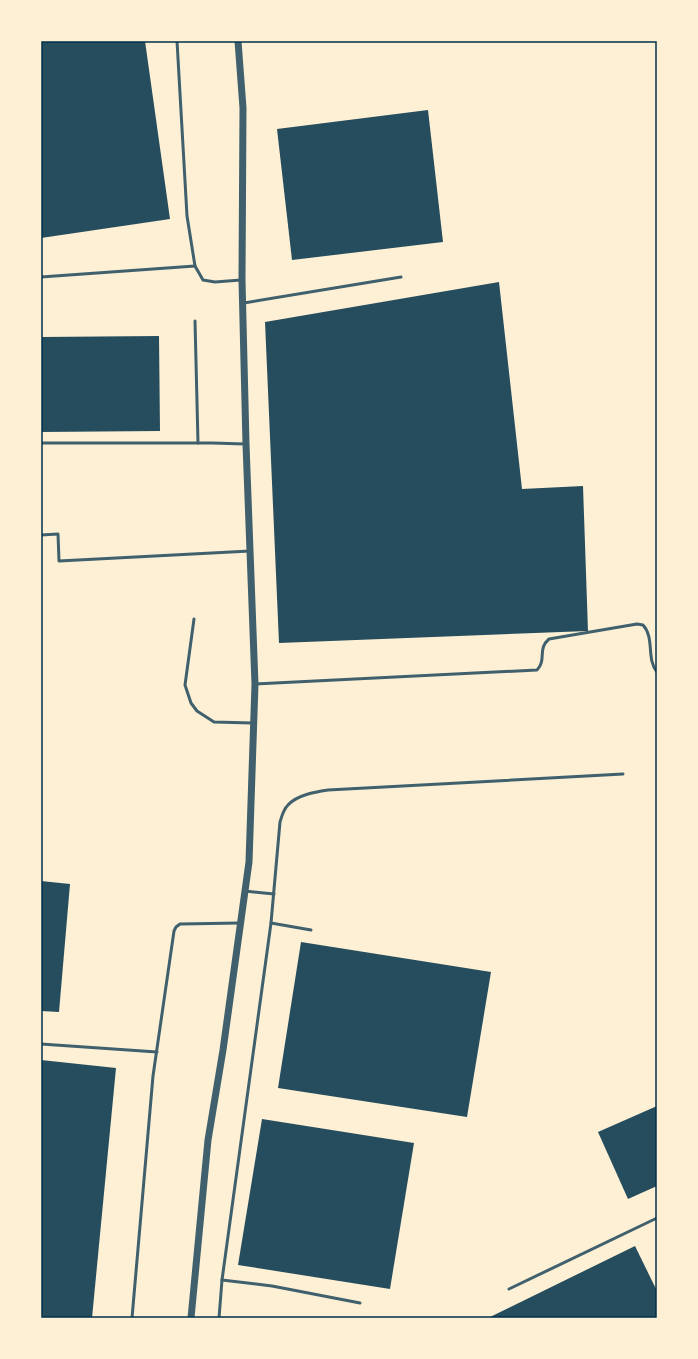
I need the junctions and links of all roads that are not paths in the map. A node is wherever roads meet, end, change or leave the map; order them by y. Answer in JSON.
{"nodes":[{"id":1,"x":177,"y":41,"type":"edge"},
{"id":2,"x":238,"y":41,"type":"edge"},
{"id":3,"x":195,"y":266,"type":"junction"},
{"id":4,"x":41,"y":277,"type":"edge"},
{"id":5,"x":401,"y":277,"type":"dead end"},
{"id":6,"x":242,"y":280,"type":"junction"},
{"id":7,"x":244,"y":303,"type":"junction"},
{"id":8,"x":195,"y":321,"type":"dead end"},
{"id":9,"x":41,"y":443,"type":"edge"},
{"id":10,"x":198,"y":443,"type":"junction"},
{"id":11,"x":246,"y":444,"type":"junction"},
{"id":12,"x":41,"y":535,"type":"edge"},
{"id":13,"x":250,"y":551,"type":"junction"},
{"id":14,"x":194,"y":619,"type":"dead end"},
{"id":15,"x":657,"y":672,"type":"edge"},
{"id":16,"x":255,"y":684,"type":"junction"},
{"id":17,"x":254,"y":723,"type":"junction"},
{"id":18,"x":623,"y":774,"type":"dead end"},
{"id":19,"x":246,"y":892,"type":"junction"},
{"id":20,"x":274,"y":894,"type":"junction"},
{"id":21,"x":242,"y":923,"type":"junction"},
{"id":22,"x":271,"y":923,"type":"junction"},
{"id":23,"x":311,"y":930,"type":"dead end"},
{"id":24,"x":41,"y":1044,"type":"edge"},
{"id":25,"x":157,"y":1052,"type":"junction"},
{"id":26,"x":657,"y":1218,"type":"edge"},
{"id":27,"x":222,"y":1280,"type":"junction"},
{"id":28,"x":509,"y":1289,"type":"dead end"},
{"id":29,"x":360,"y":1303,"type":"dead end"},
{"id":30,"x":132,"y":1318,"type":"edge"},
{"id":31,"x":191,"y":1318,"type":"edge"},
{"id":32,"x":219,"y":1318,"type":"edge"}],
"edges":[{"from":1,"to":3,"type":"lane"},
{"from":2,"to":6,"type":"street"},
{"from":3,"to":4,"type":"lane"},
{"from":3,"to":6,"type":"lane"},
{"from":5,"to":7,"type":"lane"},
{"from":6,"to":7,"type":"street"},
{"from":7,"to":11,"type":"street"},
{"from":8,"to":10,"type":"lane"},
{"from":9,"to":10,"type":"lane"},
{"from":10,"to":11,"type":"lane"},
{"from":11,"to":13,"type":"street"},
{"from":12,"to":13,"type":"lane"},
{"from":13,"to":16,"type":"street"},
{"from":14,"to":17,"type":"lane"},
{"from":15,"to":16,"type":"lane"},
{"from":16,"to":17,"type":"street"},
{"from":17,"to":19,"type":"street"},
{"from":18,"to":20,"type":"lane"},
{"from":19,"to":20,"type":"lane"},
{"from":19,"to":21,"type":"street"},
{"from":20,"to":22,"type":"lane"},
{"from":21,"to":25,"type":"lane"},
{"from":21,"to":31,"type":"street"},
{"from":22,"to":23,"type":"lane"},
{"from":22,"to":27,"type":"lane"},
{"from":24,"to":25,"type":"lane"},
{"from":25,"to":30,"type":"lane"},
{"from":26,"to":28,"type":"lane"},
{"from":27,"to":29,"type":"lane"},
{"from":27,"to":32,"type":"lane"}]}
